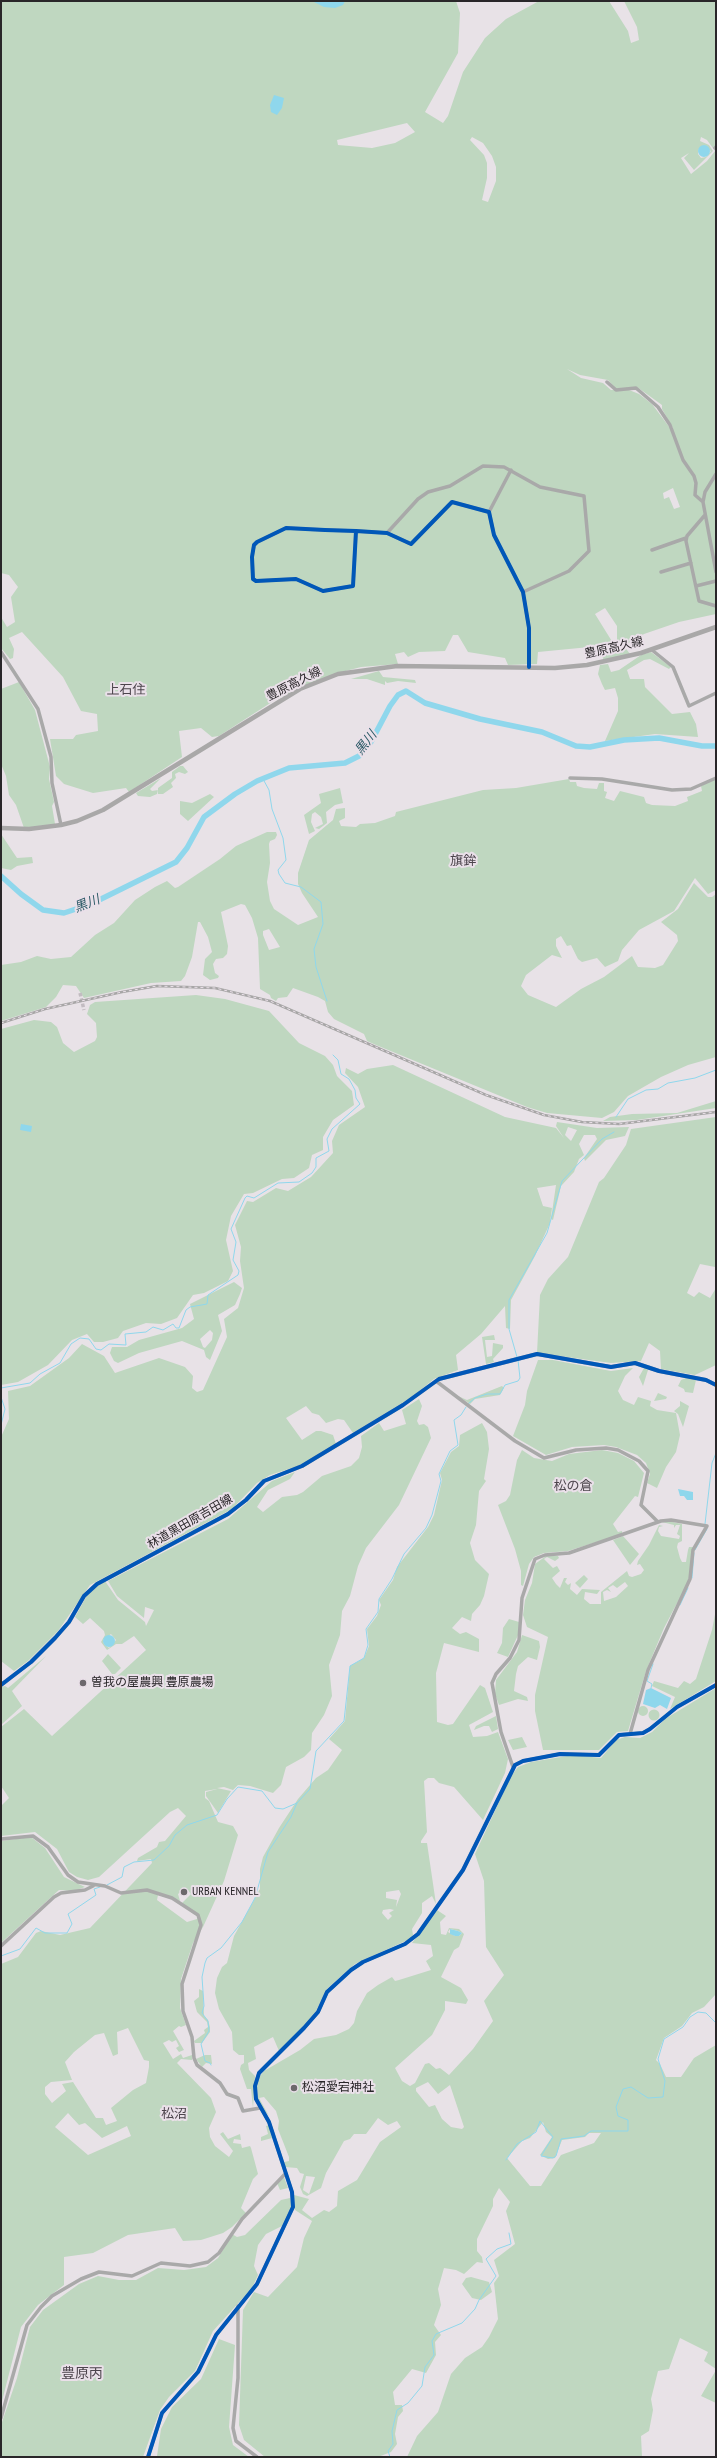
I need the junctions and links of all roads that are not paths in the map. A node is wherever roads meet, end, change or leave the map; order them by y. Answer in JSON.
{"nodes":[{"id":1,"x":607,"y":382,"type":"dead end"},
{"id":2,"x":511,"y":470,"type":"junction"},
{"id":3,"x":716,"y":474,"type":"edge"},
{"id":4,"x":703,"y":502,"type":"junction"},
{"id":5,"x":489,"y":512,"type":"junction"},
{"id":6,"x":705,"y":516,"type":"junction"},
{"id":7,"x":356,"y":531,"type":"junction"},
{"id":8,"x":387,"y":533,"type":"junction"},
{"id":9,"x":686,"y":538,"type":"junction"},
{"id":10,"x":652,"y":550,"type":"dead end"},
{"id":11,"x":691,"y":563,"type":"junction"},
{"id":12,"x":661,"y":572,"type":"dead end"},
{"id":13,"x":716,"y":572,"type":"edge"},
{"id":14,"x":716,"y":581,"type":"edge"},
{"id":15,"x":696,"y":586,"type":"junction"},
{"id":16,"x":524,"y":592,"type":"junction"},
{"id":17,"x":716,"y":606,"type":"edge"},
{"id":18,"x":716,"y":626,"type":"edge"},
{"id":19,"x":652,"y":650,"type":"junction"},
{"id":20,"x":1,"y":652,"type":"edge"},
{"id":21,"x":529,"y":667,"type":"junction"},
{"id":22,"x":716,"y":693,"type":"edge"},
{"id":23,"x":570,"y":778,"type":"dead end"},
{"id":24,"x":716,"y":778,"type":"edge"},
{"id":25,"x":61,"y":825,"type":"junction"},
{"id":26,"x":1,"y":828,"type":"edge"},
{"id":27,"x":436,"y":1381,"type":"junction"},
{"id":28,"x":716,"y":1385,"type":"edge"},
{"id":29,"x":658,"y":1522,"type":"junction"},
{"id":30,"x":1,"y":1685,"type":"edge"},
{"id":31,"x":716,"y":1685,"type":"edge"},
{"id":32,"x":630,"y":1734,"type":"junction"},
{"id":33,"x":513,"y":1767,"type":"junction"},
{"id":34,"x":1,"y":1839,"type":"edge"},
{"id":35,"x":93,"y":1886,"type":"junction"},
{"id":36,"x":1,"y":1946,"type":"edge"},
{"id":37,"x":260,"y":2108,"type":"junction"},
{"id":38,"x":285,"y":2174,"type":"junction"},
{"id":39,"x":238,"y":2306,"type":"junction"},
{"id":40,"x":1,"y":2418,"type":"edge"},
{"id":41,"x":148,"y":2457,"type":"edge"},
{"id":42,"x":257,"y":2457,"type":"edge"}],
"edges":[{"from":1,"to":4,"type":"street"},
{"from":2,"to":5,"type":"street"},
{"from":2,"to":8,"type":"street"},
{"from":2,"to":16,"type":"street"},
{"from":3,"to":4,"type":"street"},
{"from":4,"to":6,"type":"street"},
{"from":5,"to":8,"type":"street"},
{"from":5,"to":16,"type":"street"},
{"from":6,"to":9,"type":"street"},
{"from":6,"to":13,"type":"street"},
{"from":7,"to":7,"type":"street"},
{"from":7,"to":8,"type":"street"},
{"from":9,"to":10,"type":"street"},
{"from":9,"to":11,"type":"street"},
{"from":11,"to":12,"type":"street"},
{"from":11,"to":15,"type":"street"},
{"from":14,"to":15,"type":"street"},
{"from":15,"to":17,"type":"street"},
{"from":16,"to":21,"type":"street"},
{"from":18,"to":19,"type":"main road","name":"豊原高久線"},
{"from":19,"to":21,"type":"main road","name":"豊原高久線"},
{"from":19,"to":22,"type":"street"},
{"from":20,"to":25,"type":"street"},
{"from":21,"to":25,"type":"main road","name":"豊原高久線"},
{"from":23,"to":24,"type":"street"},
{"from":25,"to":26,"type":"main road","name":"豊原高久線"},
{"from":27,"to":28,"type":"street","name":"林道黒田原吉田線"},
{"from":27,"to":29,"type":"street"},
{"from":27,"to":30,"type":"street","name":"林道黒田原吉田線"},
{"from":29,"to":32,"type":"street"},
{"from":29,"to":33,"type":"street"},
{"from":31,"to":32,"type":"street"},
{"from":32,"to":33,"type":"street"},
{"from":33,"to":37,"type":"street"},
{"from":34,"to":35,"type":"street"},
{"from":35,"to":36,"type":"street"},
{"from":35,"to":37,"type":"street"},
{"from":37,"to":38,"type":"street"},
{"from":38,"to":39,"type":"street"},
{"from":38,"to":40,"type":"street"},
{"from":39,"to":41,"type":"street"},
{"from":39,"to":42,"type":"street"}]}
